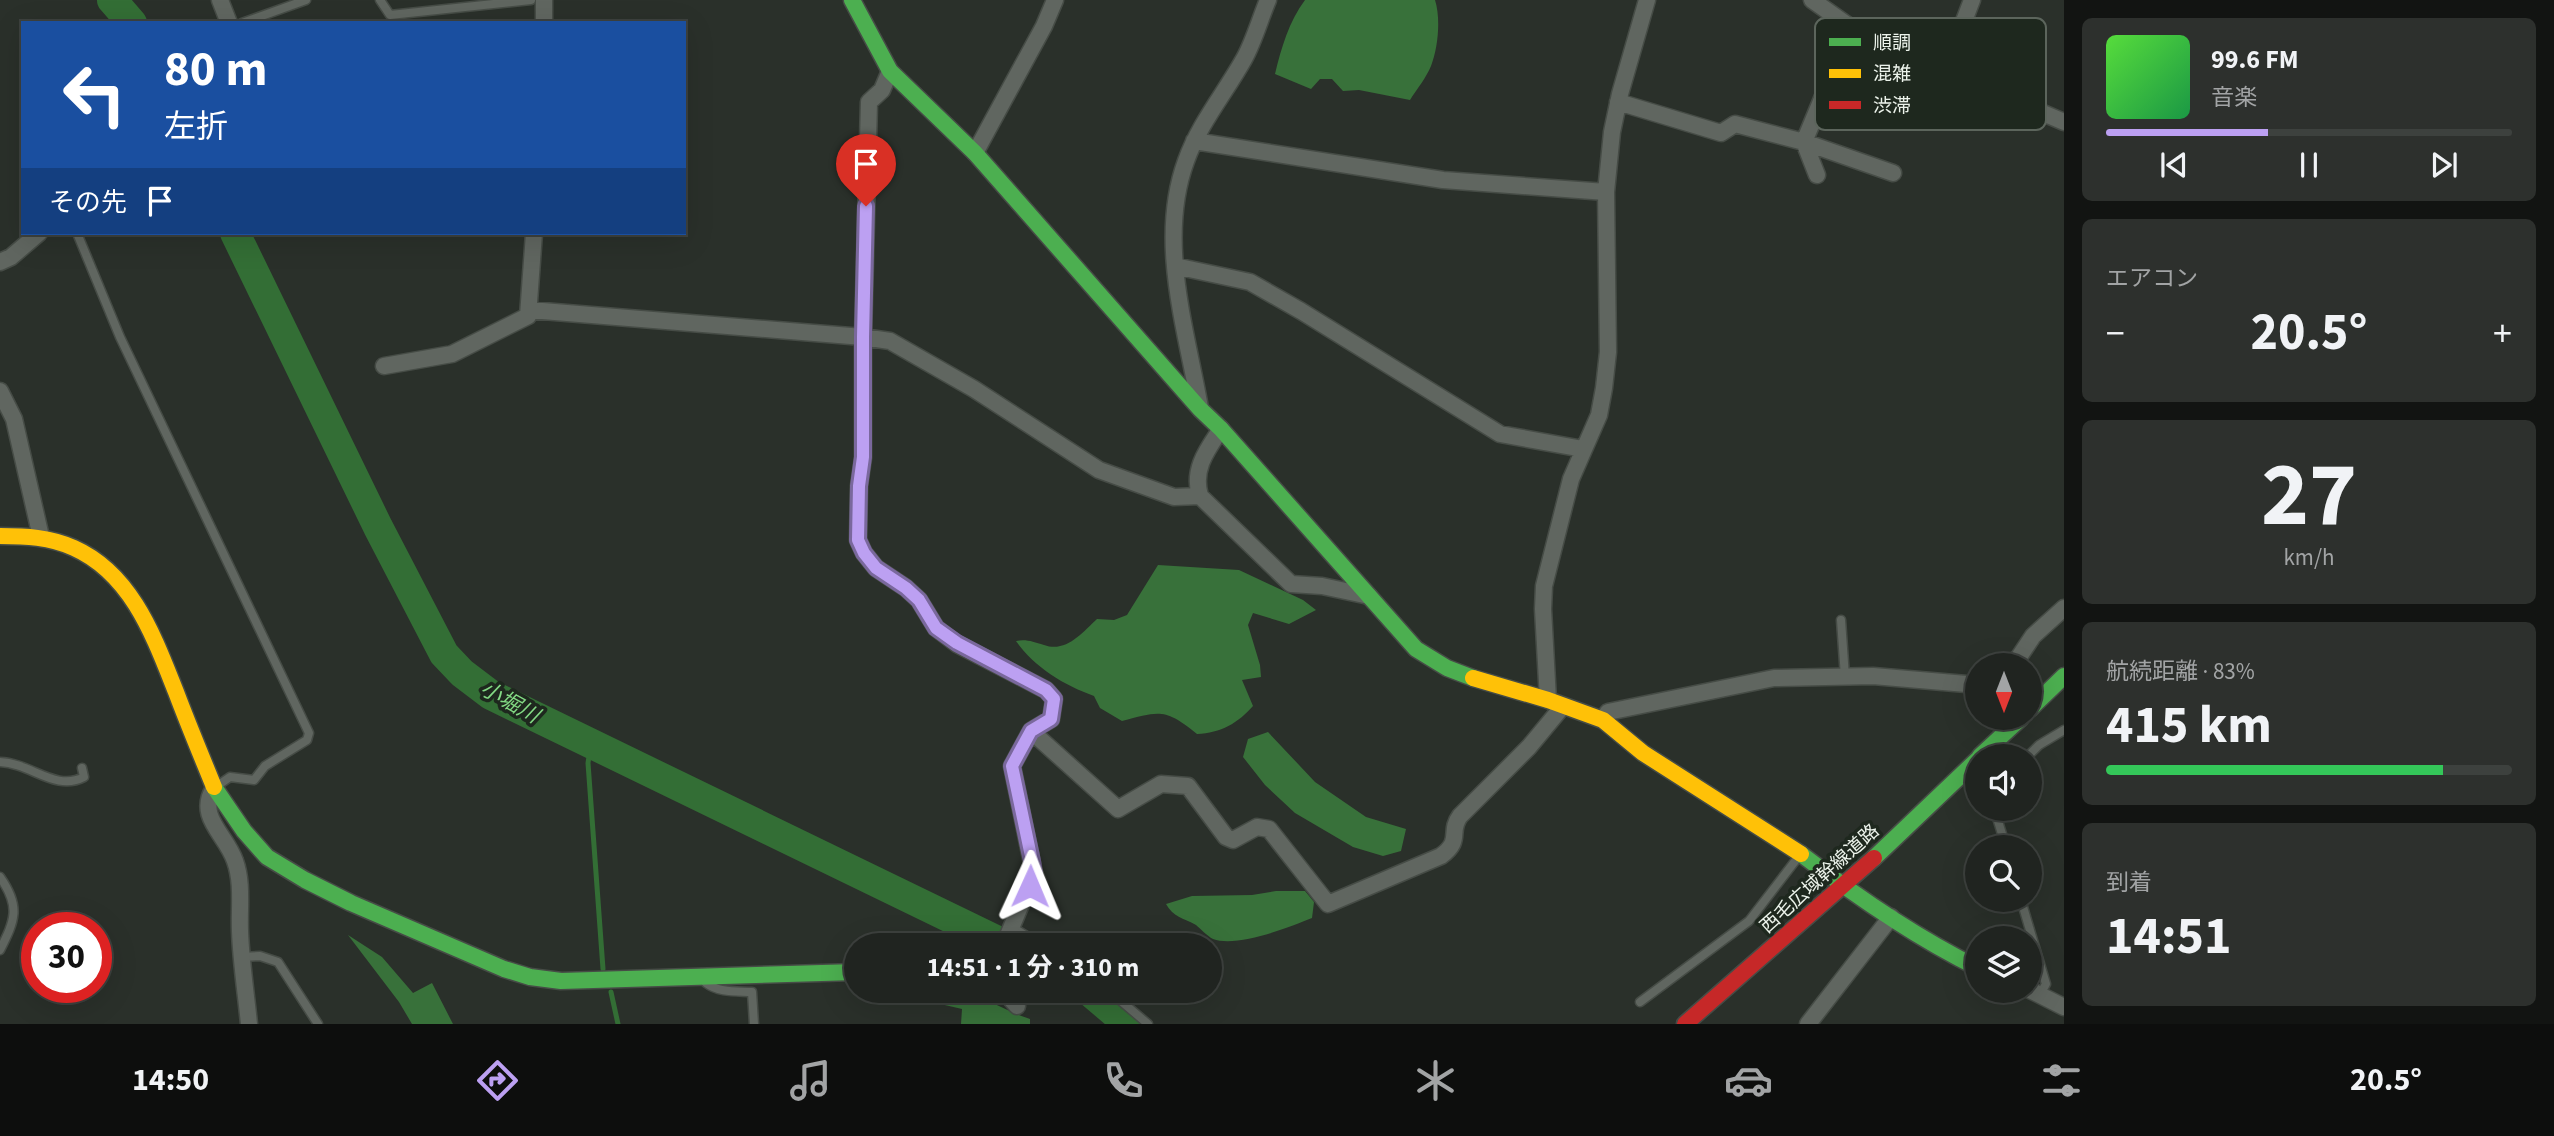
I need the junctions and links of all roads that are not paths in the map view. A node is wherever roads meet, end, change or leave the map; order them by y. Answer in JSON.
{"nodes":[{"id":1,"x":220,"y":0,"type":"edge"},
{"id":2,"x":306,"y":0,"type":"edge"},
{"id":3,"x":380,"y":0,"type":"edge"},
{"id":4,"x":530,"y":0,"type":"edge"},
{"id":5,"x":544,"y":0,"type":"edge"},
{"id":6,"x":852,"y":0,"type":"edge"},
{"id":7,"x":1055,"y":0,"type":"edge"},
{"id":8,"x":1268,"y":0,"type":"edge"},
{"id":9,"x":1647,"y":0,"type":"edge"},
{"id":10,"x":1812,"y":0,"type":"edge"},
{"id":11,"x":1972,"y":0,"type":"edge"},
{"id":12,"x":1838,"y":18,"type":"edge"},
{"id":13,"x":1965,"y":18,"type":"edge"},
{"id":14,"x":228,"y":21,"type":"edge"},
{"id":15,"x":248,"y":21,"type":"edge"},
{"id":16,"x":544,"y":21,"type":"edge"},
{"id":17,"x":890,"y":71,"type":"junction"},
{"id":18,"x":1618,"y":102,"type":"junction"},
{"id":19,"x":2046,"y":114,"type":"edge"},
{"id":20,"x":1815,"y":116,"type":"edge"},
{"id":21,"x":2064,"y":122,"type":"edge"},
{"id":22,"x":1194,"y":141,"type":"junction"},
{"id":23,"x":1804,"y":142,"type":"junction"},
{"id":24,"x":975,"y":152,"type":"junction"},
{"id":25,"x":1893,"y":173,"type":"dead end"},
{"id":26,"x":1817,"y":175,"type":"dead end"},
{"id":27,"x":1606,"y":192,"type":"junction"},
{"id":28,"x":38,"y":235,"type":"edge"},
{"id":29,"x":78,"y":235,"type":"edge"},
{"id":30,"x":534,"y":235,"type":"edge"},
{"id":31,"x":0,"y":262,"type":"edge"},
{"id":32,"x":1175,"y":267,"type":"junction"},
{"id":33,"x":530,"y":310,"type":"junction"},
{"id":34,"x":863,"y":337,"type":"junction"},
{"id":35,"x":384,"y":366,"type":"dead end"},
{"id":36,"x":0,"y":391,"type":"edge"},
{"id":37,"x":1200,"y":409,"type":"junction"},
{"id":38,"x":1221,"y":429,"type":"junction"},
{"id":39,"x":1583,"y":449,"type":"junction"},
{"id":40,"x":1200,"y":496,"type":"junction"},
{"id":41,"x":0,"y":536,"type":"edge"},
{"id":42,"x":41,"y":537,"type":"junction"},
{"id":43,"x":1369,"y":596,"type":"junction"},
{"id":44,"x":2062,"y":614,"type":"edge"},
{"id":45,"x":1841,"y":620,"type":"dead end"},
{"id":46,"x":2021,"y":653,"type":"edge"},
{"id":47,"x":2064,"y":676,"type":"edge"},
{"id":48,"x":1845,"y":677,"type":"junction"},
{"id":49,"x":1965,"y":684,"type":"edge"},
{"id":50,"x":2042,"y":697,"type":"edge"},
{"id":51,"x":1556,"y":703,"type":"junction"},
{"id":52,"x":1603,"y":720,"type":"junction"},
{"id":53,"x":2008,"y":730,"type":"edge"},
{"id":54,"x":2064,"y":730,"type":"edge"},
{"id":55,"x":1031,"y":731,"type":"junction"},
{"id":56,"x":1993,"y":744,"type":"edge"},
{"id":57,"x":2041,"y":744,"type":"edge"},
{"id":58,"x":0,"y":762,"type":"edge"},
{"id":59,"x":82,"y":768,"type":"dead end"},
{"id":60,"x":1965,"y":770,"type":"edge"},
{"id":61,"x":214,"y":788,"type":"junction"},
{"id":62,"x":1801,"y":854,"type":"junction"},
{"id":63,"x":0,"y":877,"type":"edge"},
{"id":64,"x":1844,"y":887,"type":"junction"},
{"id":65,"x":1891,"y":917,"type":"junction"},
{"id":66,"x":1010,"y":933,"type":"edge"},
{"id":67,"x":0,"y":950,"type":"edge"},
{"id":68,"x":243,"y":957,"type":"junction"},
{"id":69,"x":1965,"y":962,"type":"edge"},
{"id":70,"x":2042,"y":971,"type":"edge"},
{"id":71,"x":844,"y":972,"type":"edge"},
{"id":72,"x":701,"y":978,"type":"junction"},
{"id":73,"x":2042,"y":987,"type":"edge"},
{"id":74,"x":2042,"y":996,"type":"edge"},
{"id":75,"x":1640,"y":1002,"type":"dead end"},
{"id":76,"x":1014,"y":1003,"type":"edge"},
{"id":77,"x":1123,"y":1003,"type":"edge"},
{"id":78,"x":1017,"y":1006,"type":"dead end"},
{"id":79,"x":2064,"y":1007,"type":"edge"},
{"id":80,"x":249,"y":1024,"type":"edge"},
{"id":81,"x":318,"y":1024,"type":"edge"},
{"id":82,"x":754,"y":1024,"type":"edge"},
{"id":83,"x":1148,"y":1024,"type":"edge"},
{"id":84,"x":1685,"y":1024,"type":"edge"},
{"id":85,"x":1808,"y":1024,"type":"edge"}],
"edges":[{"from":1,"to":14,"type":"street"},
{"from":2,"to":15,"type":"lane"},
{"from":3,"to":4,"type":"lane"},
{"from":5,"to":16,"type":"street"},
{"from":6,"to":17,"type":"street"},
{"from":7,"to":24,"type":"street"},
{"from":8,"to":22,"type":"street"},
{"from":9,"to":18,"type":"street"},
{"from":10,"to":12,"type":"street"},
{"from":11,"to":13,"type":"street"},
{"from":17,"to":24,"type":"street"},
{"from":17,"to":34,"type":"street"},
{"from":18,"to":23,"type":"street"},
{"from":18,"to":27,"type":"street"},
{"from":19,"to":21,"type":"street"},
{"from":20,"to":23,"type":"street"},
{"from":22,"to":27,"type":"street"},
{"from":22,"to":32,"type":"street"},
{"from":23,"to":25,"type":"street"},
{"from":23,"to":26,"type":"street"},
{"from":24,"to":37,"type":"street"},
{"from":27,"to":39,"type":"street"},
{"from":28,"to":31,"type":"street"},
{"from":29,"to":61,"type":"lane"},
{"from":30,"to":33,"type":"street"},
{"from":32,"to":37,"type":"street"},
{"from":32,"to":39,"type":"street"},
{"from":33,"to":34,"type":"street"},
{"from":33,"to":35,"type":"street"},
{"from":34,"to":40,"type":"street"},
{"from":34,"to":55,"type":"street"},
{"from":36,"to":42,"type":"street"},
{"from":37,"to":38,"type":"street"},
{"from":38,"to":40,"type":"street"},
{"from":38,"to":43,"type":"street"},
{"from":39,"to":51,"type":"street"},
{"from":40,"to":43,"type":"street"},
{"from":41,"to":42,"type":"street"},
{"from":42,"to":61,"type":"street"},
{"from":43,"to":51,"type":"street"},
{"from":44,"to":46,"type":"street"},
{"from":45,"to":48,"type":"lane"},
{"from":47,"to":50,"type":"street"},
{"from":48,"to":49,"type":"street"},
{"from":48,"to":52,"type":"street"},
{"from":51,"to":52,"type":"street"},
{"from":51,"to":55,"type":"street"},
{"from":52,"to":62,"type":"street"},
{"from":53,"to":56,"type":"street","name":"西毛広域幹線道路"},
{"from":54,"to":57,"type":"lane"},
{"from":55,"to":66,"type":"street"},
{"from":58,"to":59,"type":"lane"},
{"from":60,"to":64,"type":"street","name":"西毛広域幹線道路"},
{"from":61,"to":68,"type":"street"},
{"from":61,"to":72,"type":"street"},
{"from":62,"to":64,"type":"street"},
{"from":62,"to":75,"type":"lane"},
{"from":63,"to":67,"type":"lane"},
{"from":64,"to":65,"type":"street"},
{"from":64,"to":84,"type":"street","name":"西毛広域幹線道路"},
{"from":65,"to":69,"type":"street"},
{"from":65,"to":85,"type":"street"},
{"from":68,"to":80,"type":"street"},
{"from":68,"to":81,"type":"lane"},
{"from":70,"to":73,"type":"lane"},
{"from":71,"to":72,"type":"street"},
{"from":72,"to":82,"type":"lane"},
{"from":74,"to":79,"type":"street"},
{"from":76,"to":78,"type":"street"},
{"from":77,"to":83,"type":"lane"}]}
